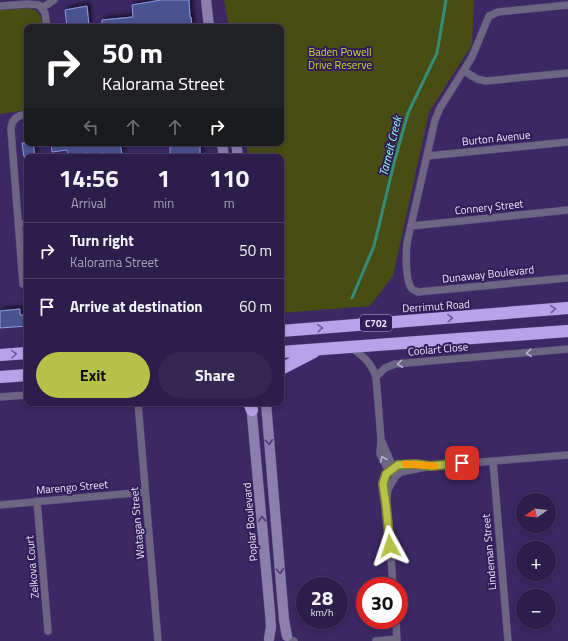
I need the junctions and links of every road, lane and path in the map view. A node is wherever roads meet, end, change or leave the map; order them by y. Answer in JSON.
{"nodes":[{"id":1,"x":54,"y":0,"type":"edge"},
{"id":2,"x":207,"y":3,"type":"edge"},
{"id":3,"x":568,"y":5,"type":"edge"},
{"id":4,"x":0,"y":6,"type":"edge"},
{"id":5,"x":42,"y":8,"type":"junction"},
{"id":6,"x":47,"y":24,"type":"edge"},
{"id":7,"x":209,"y":24,"type":"edge"},
{"id":8,"x":212,"y":24,"type":"edge"},
{"id":9,"x":464,"y":71,"type":"junction"},
{"id":10,"x":568,"y":73,"type":"edge"},
{"id":11,"x":24,"y":115,"type":"edge"},
{"id":12,"x":568,"y":142,"type":"edge"},
{"id":13,"x":427,"y":156,"type":"junction"},
{"id":14,"x":568,"y":210,"type":"edge"},
{"id":15,"x":24,"y":223,"type":"edge"},
{"id":16,"x":18,"y":224,"type":"junction"},
{"id":17,"x":411,"y":226,"type":"junction"},
{"id":18,"x":568,"y":278,"type":"edge"},
{"id":19,"x":23,"y":284,"type":"dead end"},
{"id":20,"x":568,"y":308,"type":"edge"},
{"id":21,"x":568,"y":330,"type":"edge"},
{"id":22,"x":284,"y":331,"type":"edge"},
{"id":23,"x":351,"y":347,"type":"junction"},
{"id":24,"x":321,"y":349,"type":"junction"},
{"id":25,"x":568,"y":349,"type":"edge"},
{"id":26,"x":284,"y":352,"type":"edge"},
{"id":27,"x":24,"y":353,"type":"edge"},
{"id":28,"x":0,"y":355,"type":"edge"},
{"id":29,"x":284,"y":368,"type":"edge"},
{"id":30,"x":24,"y":375,"type":"edge"},
{"id":31,"x":0,"y":377,"type":"edge"},
{"id":32,"x":376,"y":377,"type":"junction"},
{"id":33,"x":24,"y":395,"type":"edge"},
{"id":34,"x":0,"y":397,"type":"edge"},
{"id":35,"x":138,"y":406,"type":"edge"},
{"id":36,"x":251,"y":406,"type":"edge"},
{"id":37,"x":266,"y":406,"type":"edge"},
{"id":38,"x":568,"y":454,"type":"edge"},
{"id":39,"x":493,"y":461,"type":"junction"},
{"id":40,"x":431,"y":466,"type":"junction"},
{"id":41,"x":392,"y":469,"type":"junction"},
{"id":42,"x":396,"y":476,"type":"junction"},
{"id":43,"x":145,"y":492,"type":"junction"},
{"id":44,"x":37,"y":501,"type":"junction"},
{"id":45,"x":0,"y":505,"type":"edge"},
{"id":46,"x":386,"y":505,"type":"junction"},
{"id":47,"x":392,"y":577,"type":"edge"},
{"id":48,"x":396,"y":629,"type":"edge"},
{"id":49,"x":48,"y":631,"type":"dead end"},
{"id":50,"x":268,"y":640,"type":"edge"},
{"id":51,"x":291,"y":640,"type":"edge"},
{"id":52,"x":397,"y":640,"type":"edge"},
{"id":53,"x":158,"y":641,"type":"edge"},
{"id":54,"x":376,"y":641,"type":"edge"},
{"id":55,"x":508,"y":641,"type":"edge"}],
"edges":[{"from":1,"to":5,"type":"street"},
{"from":2,"to":7,"type":"street"},
{"from":2,"to":8,"type":"street"},
{"from":3,"to":9,"type":"street"},
{"from":4,"to":5,"type":"street"},
{"from":5,"to":6,"type":"street"},
{"from":9,"to":10,"type":"street"},
{"from":9,"to":13,"type":"street"},
{"from":11,"to":16,"type":"street"},
{"from":12,"to":13,"type":"street","name":"Burton Avenue"},
{"from":13,"to":17,"type":"street"},
{"from":14,"to":17,"type":"street","name":"Connery Street"},
{"from":15,"to":16,"type":"street"},
{"from":16,"to":19,"type":"street"},
{"from":17,"to":18,"type":"street","name":"Dunaway Boulevard"},
{"from":22,"to":20,"type":"highway","name":"Derrimut Road","number":"C702","one_way":true},
{"from":21,"to":23,"type":"highway","number":"C702"},
{"from":23,"to":24,"type":"highway","number":"C702"},
{"from":23,"to":32,"type":"street"},
{"from":24,"to":26,"type":"highway","number":"C702"},
{"from":24,"to":29,"type":"highway"},
{"from":25,"to":32,"type":"street","name":"Coolart Close","one_way":true},
{"from":28,"to":27,"type":"highway","one_way":true},
{"from":30,"to":31,"type":"highway"},
{"from":32,"to":41,"type":"street"},
{"from":33,"to":34,"type":"street"},
{"from":35,"to":43,"type":"street","name":"Watagan Street"},
{"from":50,"to":36,"type":"street","name":"Poplar Boulevard","one_way":true},
{"from":37,"to":51,"type":"street","one_way":true},
{"from":38,"to":39,"type":"street"},
{"from":39,"to":40,"type":"street"},
{"from":39,"to":55,"type":"street","name":"Lindeman Street"},
{"from":40,"to":41,"type":"street"},
{"from":40,"to":42,"type":"street"},
{"from":41,"to":42,"type":"street"},
{"from":41,"to":46,"type":"street"},
{"from":42,"to":46,"type":"street"},
{"from":43,"to":44,"type":"street","name":"Marengo Street"},
{"from":43,"to":53,"type":"street","name":"Watagan Street"},
{"from":44,"to":45,"type":"street","name":"Marengo Street"},
{"from":44,"to":49,"type":"street","name":"Zelkova Court"},
{"from":46,"to":47,"type":"street"},
{"from":48,"to":52,"type":"street"},
{"from":50,"to":51,"type":"street"},
{"from":52,"to":54,"type":"street"}]}
